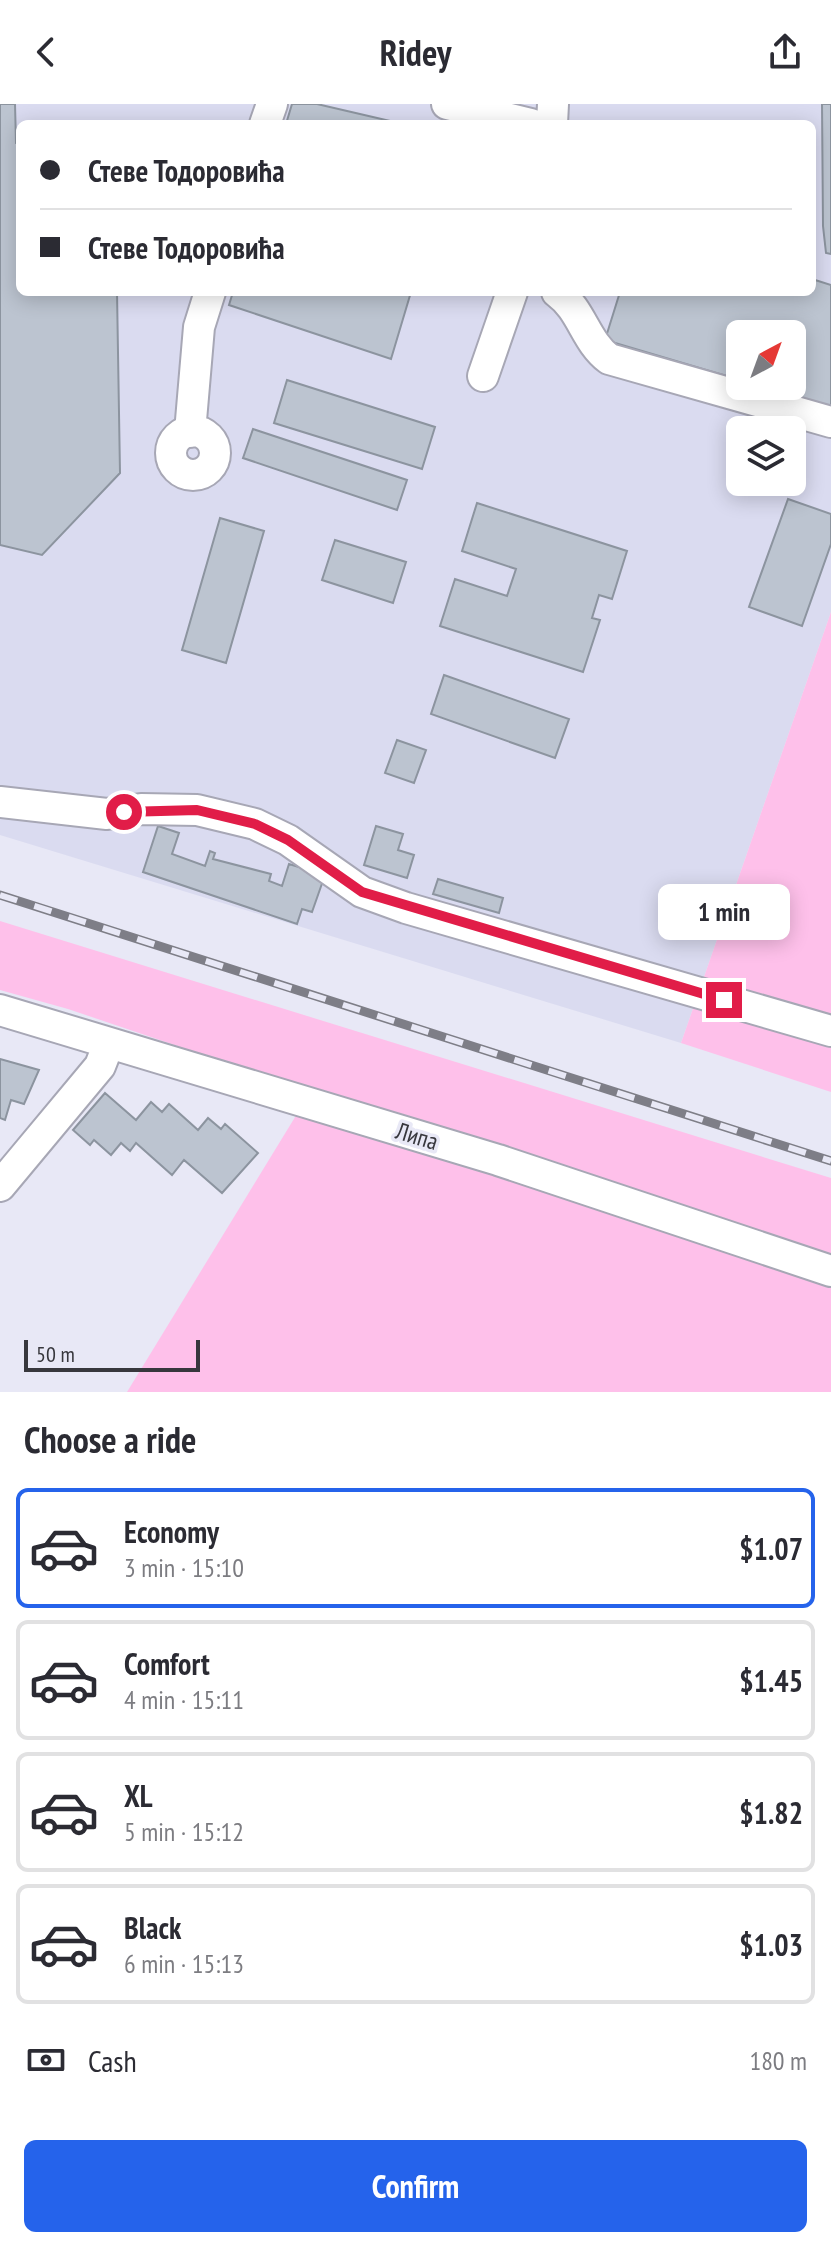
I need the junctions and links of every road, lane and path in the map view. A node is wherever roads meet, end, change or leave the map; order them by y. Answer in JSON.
{"nodes":[{"id":1,"x":447,"y":104,"type":"edge"},
{"id":2,"x":505,"y":120,"type":"edge"},
{"id":3,"x":209,"y":296,"type":"edge"},
{"id":4,"x":511,"y":296,"type":"edge"},
{"id":5,"x":562,"y":296,"type":"edge"},
{"id":6,"x":483,"y":376,"type":"dead end"},
{"id":7,"x":831,"y":422,"type":"edge"},
{"id":8,"x":190,"y":432,"type":"dead end"},
{"id":9,"x":0,"y":802,"type":"edge"},
{"id":10,"x":0,"y":1010,"type":"edge"},
{"id":11,"x":831,"y":1031,"type":"edge"},
{"id":12,"x":109,"y":1043,"type":"junction"},
{"id":13,"x":0,"y":1186,"type":"edge"},
{"id":14,"x":831,"y":1271,"type":"edge"}],
"edges":[{"from":1,"to":2,"type":"street"},
{"from":3,"to":8,"type":"street"},
{"from":4,"to":6,"type":"street"},
{"from":5,"to":7,"type":"street"},
{"from":9,"to":11,"type":"street"},
{"from":10,"to":12,"type":"street","name":"Липа"},
{"from":12,"to":13,"type":"street"},
{"from":12,"to":14,"type":"street","name":"Липа"}]}
